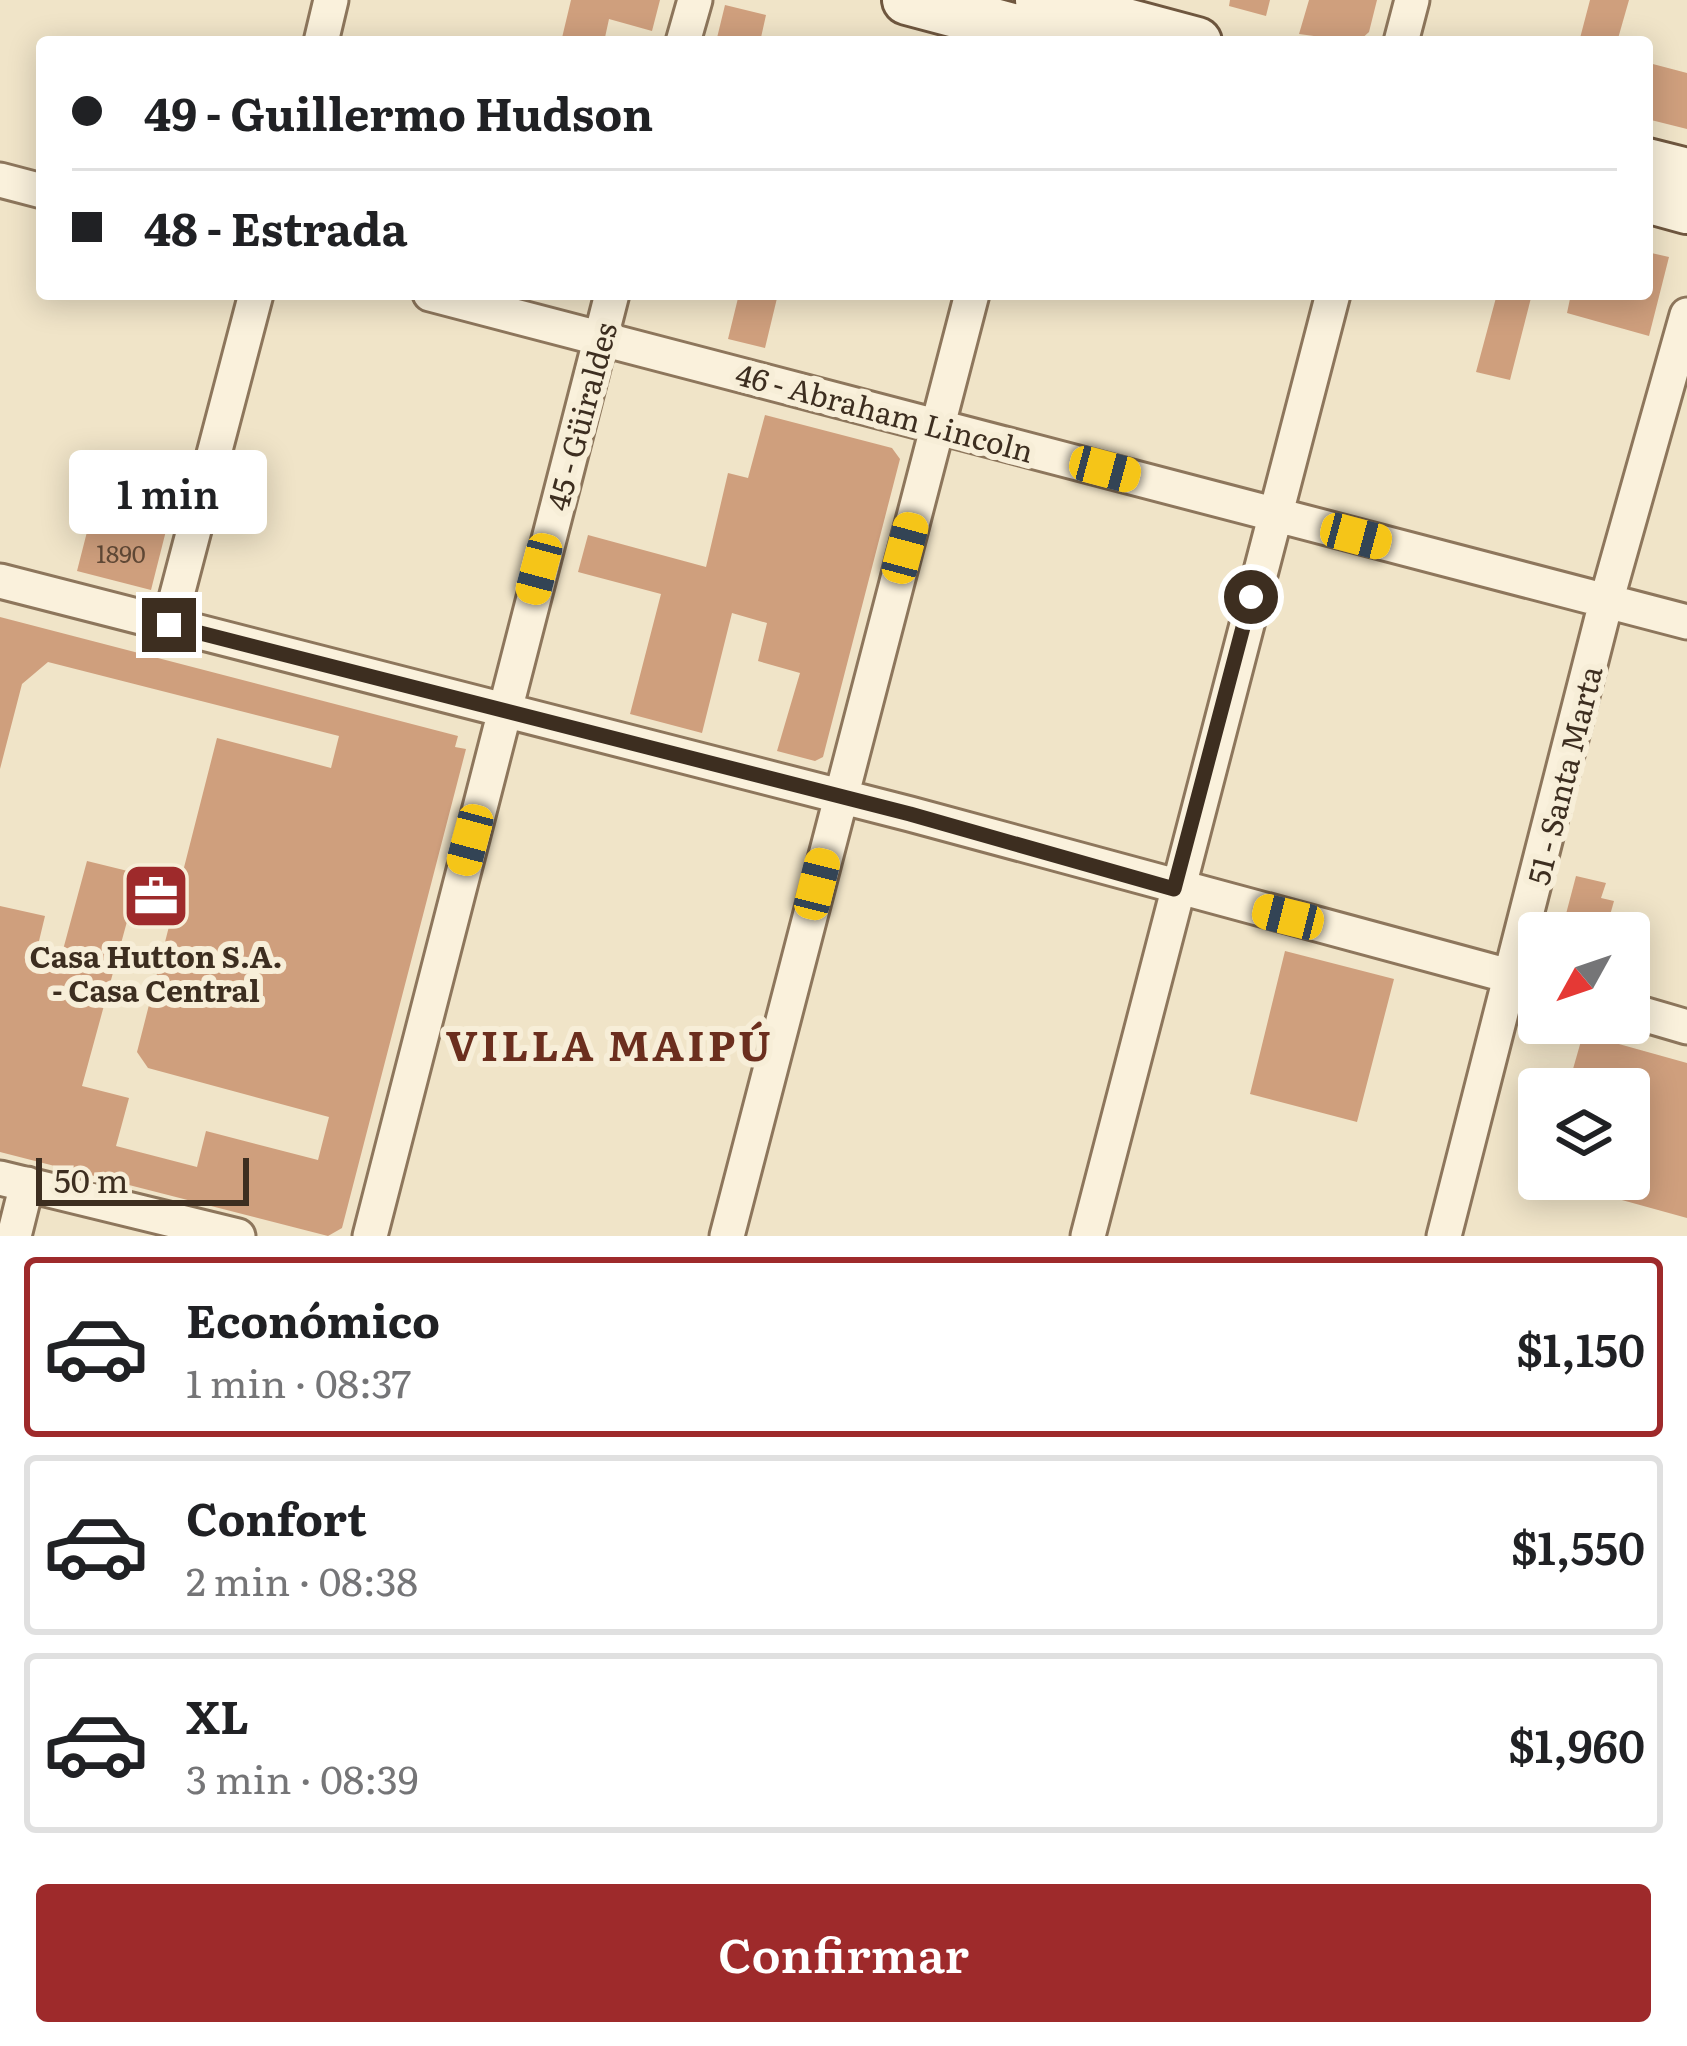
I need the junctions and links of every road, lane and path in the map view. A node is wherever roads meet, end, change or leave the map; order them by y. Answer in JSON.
{"nodes":[{"id":1,"x":331,"y":0,"type":"edge"},
{"id":2,"x":695,"y":0,"type":"edge"},
{"id":3,"x":908,"y":0,"type":"edge"},
{"id":4,"x":1412,"y":0,"type":"edge"},
{"id":5,"x":1047,"y":20,"type":"edge"},
{"id":6,"x":322,"y":36,"type":"edge"},
{"id":7,"x":685,"y":36,"type":"edge"},
{"id":8,"x":1156,"y":36,"type":"edge"},
{"id":9,"x":1403,"y":36,"type":"edge"},
{"id":10,"x":1653,"y":164,"type":"edge"},
{"id":11,"x":1687,"y":173,"type":"edge"},
{"id":12,"x":0,"y":180,"type":"edge"},
{"id":13,"x":36,"y":189,"type":"edge"},
{"id":14,"x":1653,"y":200,"type":"edge"},
{"id":15,"x":1687,"y":209,"type":"edge"},
{"id":16,"x":254,"y":300,"type":"edge"},
{"id":17,"x":453,"y":300,"type":"edge"},
{"id":18,"x":610,"y":300,"type":"edge"},
{"id":19,"x":970,"y":300,"type":"edge"},
{"id":20,"x":1331,"y":300,"type":"edge"},
{"id":21,"x":1687,"y":315,"type":"edge"},
{"id":22,"x":600,"y":338,"type":"junction"},
{"id":23,"x":938,"y":423,"type":"junction"},
{"id":24,"x":1273,"y":514,"type":"junction"},
{"id":25,"x":0,"y":581,"type":"edge"},
{"id":26,"x":1606,"y":602,"type":"junction"},
{"id":27,"x":1687,"y":622,"type":"edge"},
{"id":28,"x":169,"y":625,"type":"junction"},
{"id":29,"x":503,"y":707,"type":"junction"},
{"id":30,"x":839,"y":796,"type":"junction"},
{"id":31,"x":1174,"y":889,"type":"junction"},
{"id":32,"x":1540,"y":912,"type":"edge"},
{"id":33,"x":1518,"y":978,"type":"edge"},
{"id":34,"x":1518,"y":1005,"type":"edge"},
{"id":35,"x":1650,"y":1016,"type":"edge"},
{"id":36,"x":1687,"y":1027,"type":"edge"},
{"id":37,"x":14,"y":1181,"type":"edge"},
{"id":38,"x":14,"y":1236,"type":"edge"},
{"id":39,"x":238,"y":1236,"type":"edge"},
{"id":40,"x":370,"y":1236,"type":"edge"},
{"id":41,"x":727,"y":1236,"type":"edge"},
{"id":42,"x":1088,"y":1236,"type":"edge"},
{"id":43,"x":1444,"y":1236,"type":"edge"}],
"edges":[{"from":1,"to":6,"type":"street"},
{"from":2,"to":7,"type":"street"},
{"from":3,"to":5,"type":"main road"},
{"from":4,"to":9,"type":"street"},
{"from":5,"to":8,"type":"main road"},
{"from":10,"to":11,"type":"main road"},
{"from":12,"to":13,"type":"street"},
{"from":14,"to":15,"type":"main road"},
{"from":16,"to":28,"type":"street"},
{"from":17,"to":22,"type":"street","name":"46 - Abraham Lincoln"},
{"from":18,"to":22,"type":"street","name":"45 - Güiraldes"},
{"from":19,"to":23,"type":"street"},
{"from":20,"to":24,"type":"street"},
{"from":21,"to":26,"type":"street","name":"51 - Santa Marta"},
{"from":22,"to":23,"type":"street","name":"46 - Abraham Lincoln"},
{"from":22,"to":29,"type":"street","name":"45 - Güiraldes"},
{"from":23,"to":24,"type":"street","name":"46 - Abraham Lincoln"},
{"from":23,"to":30,"type":"street"},
{"from":24,"to":26,"type":"street","name":"46 - Abraham Lincoln"},
{"from":24,"to":31,"type":"street"},
{"from":25,"to":28,"type":"street"},
{"from":26,"to":27,"type":"street","name":"46 - Abraham Lincoln"},
{"from":26,"to":32,"type":"street","name":"51 - Santa Marta"},
{"from":28,"to":29,"type":"street"},
{"from":29,"to":30,"type":"street"},
{"from":29,"to":40,"type":"street","name":"45 - Güiraldes"},
{"from":30,"to":31,"type":"street"},
{"from":30,"to":41,"type":"street"},
{"from":31,"to":33,"type":"street"},
{"from":31,"to":42,"type":"street"},
{"from":34,"to":43,"type":"street","name":"51 - Santa Marta"},
{"from":35,"to":36,"type":"street"},
{"from":37,"to":38,"type":"street"},
{"from":37,"to":39,"type":"street"}]}
